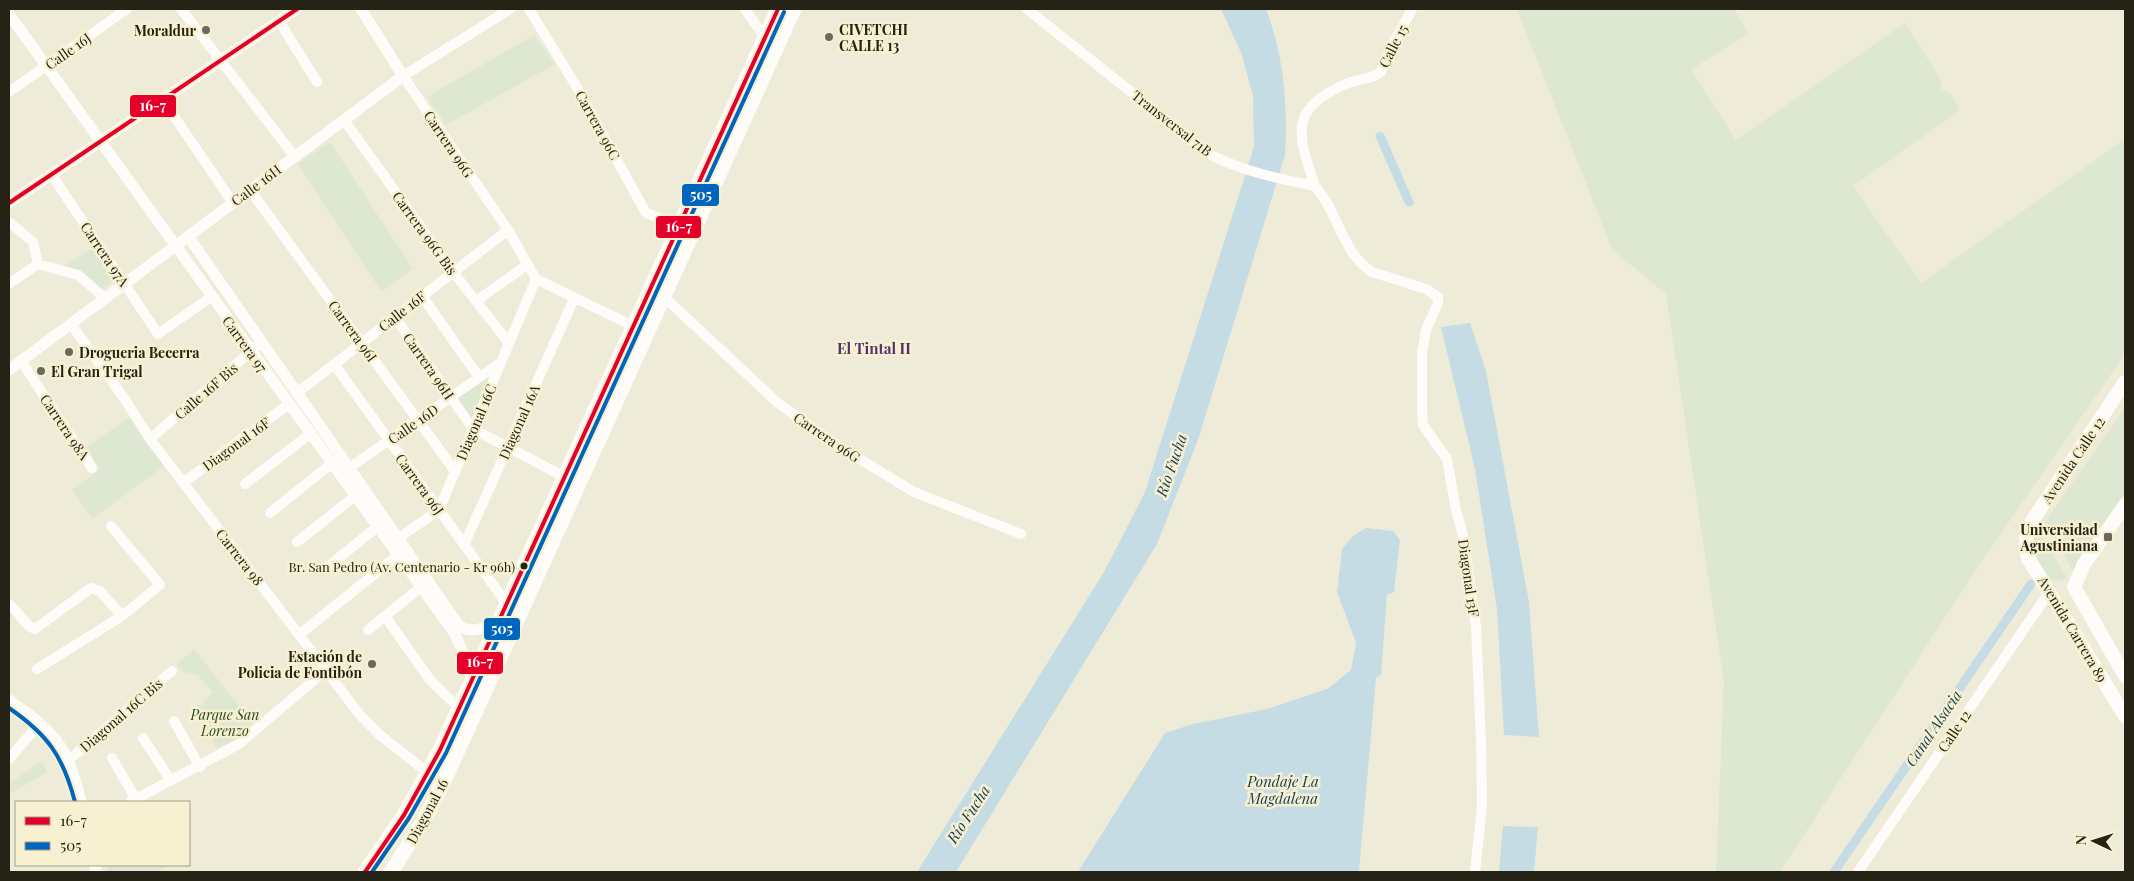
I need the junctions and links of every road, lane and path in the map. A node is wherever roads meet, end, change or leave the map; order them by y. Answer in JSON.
{"nodes":[{"id":1,"x":127,"y":9,"type":"edge"},
{"id":2,"x":181,"y":9,"type":"edge"},
{"id":3,"x":297,"y":9,"type":"edge"},
{"id":4,"x":361,"y":9,"type":"edge"},
{"id":5,"x":510,"y":9,"type":"edge"},
{"id":6,"x":529,"y":9,"type":"edge"},
{"id":7,"x":745,"y":9,"type":"edge"},
{"id":8,"x":778,"y":9,"type":"edge"},
{"id":9,"x":794,"y":9,"type":"edge"},
{"id":10,"x":1027,"y":9,"type":"edge"},
{"id":11,"x":1412,"y":9,"type":"edge"},
{"id":12,"x":9,"y":14,"type":"edge"},
{"id":13,"x":280,"y":21,"type":"junction"},
{"id":14,"x":765,"y":38,"type":"junction"},
{"id":15,"x":221,"y":60,"type":"junction"},
{"id":16,"x":46,"y":66,"type":"junction"},
{"id":17,"x":404,"y":76,"type":"junction"},
{"id":18,"x":317,"y":82,"type":"dead end"},
{"id":19,"x":9,"y":92,"type":"edge"},
{"id":20,"x":163,"y":100,"type":"junction"},
{"id":21,"x":344,"y":120,"type":"junction"},
{"id":22,"x":99,"y":141,"type":"junction"},
{"id":23,"x":295,"y":157,"type":"junction"},
{"id":24,"x":51,"y":174,"type":"junction"},
{"id":25,"x":1315,"y":186,"type":"junction"},
{"id":26,"x":250,"y":190,"type":"junction"},
{"id":27,"x":234,"y":202,"type":"junction"},
{"id":28,"x":9,"y":204,"type":"edge"},
{"id":29,"x":9,"y":222,"type":"edge"},
{"id":30,"x":679,"y":226,"type":"junction"},
{"id":31,"x":508,"y":230,"type":"junction"},
{"id":32,"x":188,"y":236,"type":"junction"},
{"id":33,"x":174,"y":247,"type":"junction"},
{"id":34,"x":38,"y":264,"type":"junction"},
{"id":35,"x":527,"y":265,"type":"junction"},
{"id":36,"x":453,"y":272,"type":"junction"},
{"id":37,"x":536,"y":279,"type":"junction"},
{"id":38,"x":9,"y":284,"type":"edge"},
{"id":39,"x":124,"y":284,"type":"junction"},
{"id":40,"x":422,"y":296,"type":"junction"},
{"id":41,"x":663,"y":296,"type":"junction"},
{"id":42,"x":211,"y":297,"type":"junction"},
{"id":43,"x":105,"y":298,"type":"junction"},
{"id":44,"x":574,"y":299,"type":"junction"},
{"id":45,"x":476,"y":301,"type":"junction"},
{"id":46,"x":395,"y":317,"type":"junction"},
{"id":47,"x":71,"y":324,"type":"junction"},
{"id":48,"x":633,"y":326,"type":"junction"},
{"id":49,"x":262,"y":342,"type":"junction"},
{"id":50,"x":361,"y":343,"type":"junction"},
{"id":51,"x":509,"y":344,"type":"junction"},
{"id":52,"x":251,"y":352,"type":"junction"},
{"id":53,"x":21,"y":361,"type":"junction"},
{"id":54,"x":501,"y":362,"type":"junction"},
{"id":55,"x":334,"y":364,"type":"junction"},
{"id":56,"x":9,"y":370,"type":"edge"},
{"id":57,"x":479,"y":378,"type":"junction"},
{"id":58,"x":2125,"y":382,"type":"edge"},
{"id":59,"x":297,"y":393,"type":"junction"},
{"id":60,"x":451,"y":397,"type":"junction"},
{"id":61,"x":289,"y":404,"type":"junction"},
{"id":62,"x":418,"y":420,"type":"junction"},
{"id":63,"x":473,"y":429,"type":"junction"},
{"id":64,"x":310,"y":434,"type":"junction"},
{"id":65,"x":150,"y":439,"type":"junction"},
{"id":66,"x":389,"y":440,"type":"junction"},
{"id":67,"x":508,"y":447,"type":"junction"},
{"id":68,"x":332,"y":464,"type":"junction"},
{"id":69,"x":92,"y":468,"type":"dead end"},
{"id":70,"x":349,"y":468,"type":"junction"},
{"id":71,"x":455,"y":471,"type":"junction"},
{"id":72,"x":565,"y":477,"type":"junction"},
{"id":73,"x":183,"y":483,"type":"junction"},
{"id":74,"x":244,"y":484,"type":"dead end"},
{"id":75,"x":354,"y":496,"type":"junction"},
{"id":76,"x":2125,"y":505,"type":"edge"},
{"id":77,"x":439,"y":510,"type":"junction"},
{"id":78,"x":270,"y":513,"type":"dead end"},
{"id":79,"x":111,"y":526,"type":"dead end"},
{"id":80,"x":377,"y":527,"type":"junction"},
{"id":81,"x":1021,"y":534,"type":"dead end"},
{"id":82,"x":2026,"y":540,"type":"joint"},
{"id":83,"x":394,"y":541,"type":"junction"},
{"id":84,"x":297,"y":542,"type":"dead end"},
{"id":85,"x":464,"y":545,"type":"junction"},
{"id":86,"x":398,"y":555,"type":"junction"},
{"id":87,"x":325,"y":569,"type":"dead end"},
{"id":88,"x":421,"y":587,"type":"junction"},
{"id":89,"x":2074,"y":587,"type":"junction"},
{"id":90,"x":2050,"y":591,"type":"junction"},
{"id":91,"x":9,"y":604,"type":"edge"},
{"id":92,"x":507,"y":604,"type":"junction"},
{"id":93,"x":122,"y":616,"type":"junction"},
{"id":94,"x":385,"y":616,"type":"junction"},
{"id":95,"x":500,"y":619,"type":"junction"},
{"id":96,"x":368,"y":630,"type":"dead end"},
{"id":97,"x":300,"y":634,"type":"junction"},
{"id":98,"x":327,"y":668,"type":"junction"},
{"id":99,"x":37,"y":669,"type":"dead end"},
{"id":100,"x":172,"y":671,"type":"dead end"},
{"id":101,"x":2125,"y":676,"type":"edge"},
{"id":102,"x":472,"y":679,"type":"junction"},
{"id":103,"x":9,"y":700,"type":"edge"},
{"id":104,"x":459,"y":708,"type":"junction"},
{"id":105,"x":2125,"y":716,"type":"edge"},
{"id":106,"x":174,"y":721,"type":"dead end"},
{"id":107,"x":40,"y":723,"type":"junction"},
{"id":108,"x":143,"y":738,"type":"dead end"},
{"id":109,"x":112,"y":758,"type":"dead end"},
{"id":110,"x":9,"y":759,"type":"edge"},
{"id":111,"x":70,"y":759,"type":"junction"},
{"id":112,"x":200,"y":766,"type":"junction"},
{"id":113,"x":428,"y":773,"type":"junction"},
{"id":114,"x":172,"y":781,"type":"junction"},
{"id":115,"x":81,"y":801,"type":"edge"},
{"id":116,"x":133,"y":801,"type":"edge"},
{"id":117,"x":365,"y":872,"type":"edge"},
{"id":118,"x":390,"y":872,"type":"edge"},
{"id":119,"x":1475,"y":872,"type":"edge"},
{"id":120,"x":1858,"y":872,"type":"edge"}],
"edges":[{"from":1,"to":16,"type":"street","name":"Calle 16J"},
{"from":2,"to":15,"type":"street"},
{"from":3,"to":13,"type":"street"},
{"from":4,"to":17,"type":"street","name":"Carrera 96G"},
{"from":5,"to":17,"type":"street","name":"Calle 16H"},
{"from":6,"to":30,"type":"street","name":"Carrera 96C"},
{"from":7,"to":14,"type":"street"},
{"from":8,"to":14,"type":"main road","name":"Diagonal 16"},
{"from":9,"to":41,"type":"main road","name":"Diagonal 16"},
{"from":10,"to":25,"type":"street","name":"Transversal 71B"},
{"from":11,"to":25,"type":"street","name":"Calle 15"},
{"from":12,"to":16,"type":"street","name":"Carrera 97"},
{"from":13,"to":15,"type":"street"},
{"from":13,"to":18,"type":"street"},
{"from":14,"to":30,"type":"main road","name":"Diagonal 16"},
{"from":15,"to":20,"type":"street"},
{"from":15,"to":23,"type":"street"},
{"from":16,"to":19,"type":"street","name":"Calle 16J"},
{"from":16,"to":22,"type":"street","name":"Carrera 97"},
{"from":17,"to":21,"type":"street","name":"Calle 16H"},
{"from":17,"to":31,"type":"street","name":"Carrera 96G"},
{"from":20,"to":22,"type":"street"},
{"from":20,"to":27,"type":"street"},
{"from":21,"to":23,"type":"street","name":"Calle 16H"},
{"from":21,"to":36,"type":"street","name":"Carrera 96G Bis"},
{"from":22,"to":24,"type":"street"},
{"from":22,"to":33,"type":"street","name":"Carrera 97"},
{"from":23,"to":26,"type":"street","name":"Calle 16H"},
{"from":24,"to":28,"type":"street"},
{"from":24,"to":39,"type":"street","name":"Carrera 97A"},
{"from":25,"to":119,"type":"street","name":"Diagonal 13F"},
{"from":26,"to":27,"type":"street","name":"Calle 16H"},
{"from":26,"to":50,"type":"street","name":"Carrera 96I"},
{"from":27,"to":32,"type":"street","name":"Calle 16H"},
{"from":29,"to":34,"type":"street"},
{"from":30,"to":48,"type":"main road","name":"Diagonal 16"},
{"from":31,"to":35,"type":"street","name":"Carrera 96G"},
{"from":31,"to":36,"type":"street","name":"Calle 16F"},
{"from":32,"to":33,"type":"street","name":"Calle 16H"},
{"from":32,"to":49,"type":"street","name":"Carrera 97"},
{"from":33,"to":39,"type":"street","name":"Calle 16H"},
{"from":33,"to":42,"type":"street","name":"Carrera 97"},
{"from":34,"to":38,"type":"street"},
{"from":34,"to":43,"type":"street"},
{"from":35,"to":37,"type":"street","name":"Carrera 96G"},
{"from":35,"to":45,"type":"street"},
{"from":36,"to":40,"type":"street","name":"Calle 16F"},
{"from":36,"to":45,"type":"street","name":"Carrera 96G Bis"},
{"from":37,"to":44,"type":"street"},
{"from":37,"to":51,"type":"street","name":"Diagonal 16C"},
{"from":39,"to":42,"type":"street","name":"Carrera 97A"},
{"from":39,"to":43,"type":"street","name":"Calle 16H"},
{"from":40,"to":46,"type":"street","name":"Calle 16F"},
{"from":40,"to":57,"type":"street"},
{"from":41,"to":81,"type":"street","name":"Carrera 96G"},
{"from":41,"to":118,"type":"main road","name":"Diagonal 16"},
{"from":42,"to":52,"type":"street","name":"Carrera 97"},
{"from":43,"to":47,"type":"street","name":"Calle 16H"},
{"from":44,"to":48,"type":"street"},
{"from":44,"to":67,"type":"street","name":"Diagonal 16A"},
{"from":45,"to":51,"type":"street","name":"Carrera 96G Bis"},
{"from":46,"to":50,"type":"street","name":"Calle 16F"},
{"from":46,"to":60,"type":"street","name":"Carrera 96H"},
{"from":47,"to":53,"type":"street","name":"Calle 16H"},
{"from":47,"to":65,"type":"street","name":"Carrera 98"},
{"from":48,"to":72,"type":"main road","name":"Diagonal 16"},
{"from":49,"to":52,"type":"street","name":"Calle 16F Bis"},
{"from":49,"to":59,"type":"street","name":"Carrera 97"},
{"from":50,"to":55,"type":"street","name":"Calle 16F"},
{"from":50,"to":62,"type":"street","name":"Carrera 96I"},
{"from":51,"to":54,"type":"street","name":"Diagonal 16C"},
{"from":52,"to":61,"type":"street","name":"Carrera 97"},
{"from":52,"to":65,"type":"street","name":"Calle 16F Bis"},
{"from":53,"to":56,"type":"street","name":"Calle 16H"},
{"from":53,"to":69,"type":"street","name":"Carrera 98A"},
{"from":54,"to":57,"type":"street","name":"Calle 16D"},
{"from":54,"to":63,"type":"street","name":"Diagonal 16C"},
{"from":55,"to":59,"type":"street","name":"Calle 16F"},
{"from":55,"to":66,"type":"street","name":"Carrera 96J"},
{"from":57,"to":60,"type":"street","name":"Calle 16D"},
{"from":58,"to":82,"type":"main road","name":"Avenida Calle 12"},
{"from":59,"to":70,"type":"street","name":"Carrera 97"},
{"from":60,"to":62,"type":"street","name":"Calle 16D"},
{"from":60,"to":63,"type":"street","name":"Carrera 96H"},
{"from":61,"to":64,"type":"street","name":"Carrera 97"},
{"from":61,"to":73,"type":"street","name":"Diagonal 16F"},
{"from":62,"to":66,"type":"street","name":"Calle 16D"},
{"from":62,"to":71,"type":"street","name":"Carrera 96I"},
{"from":63,"to":67,"type":"street","name":"Carrera 96H"},
{"from":63,"to":71,"type":"street","name":"Diagonal 16C"},
{"from":64,"to":68,"type":"street","name":"Carrera 97"},
{"from":64,"to":74,"type":"street"},
{"from":65,"to":73,"type":"street","name":"Carrera 98"},
{"from":66,"to":70,"type":"street","name":"Calle 16D"},
{"from":66,"to":77,"type":"street","name":"Carrera 96J"},
{"from":67,"to":72,"type":"street","name":"Carrera 96H"},
{"from":67,"to":85,"type":"street","name":"Diagonal 16A"},
{"from":68,"to":75,"type":"street","name":"Carrera 97"},
{"from":68,"to":78,"type":"street"},
{"from":70,"to":83,"type":"street","name":"Carrera 97"},
{"from":71,"to":77,"type":"street","name":"Diagonal 16C"},
{"from":72,"to":92,"type":"main road","name":"Diagonal 16"},
{"from":73,"to":97,"type":"street","name":"Carrera 98"},
{"from":75,"to":80,"type":"street","name":"Carrera 97"},
{"from":75,"to":84,"type":"street"},
{"from":76,"to":89,"type":"main road"},
{"from":77,"to":83,"type":"street"},
{"from":77,"to":85,"type":"street","name":"Carrera 96J"},
{"from":79,"to":93,"type":"street"},
{"from":80,"to":83,"type":"street","name":"Carrera 97"},
{"from":80,"to":87,"type":"street"},
{"from":82,"to":90,"type":"main road","name":"Avenida Carrera 89"},
{"from":83,"to":86,"type":"street","name":"Carrera 97"},
{"from":83,"to":95,"type":"street","name":"Carrera 97"},
{"from":85,"to":92,"type":"street","name":"Carrera 96J"},
{"from":86,"to":88,"type":"street","name":"Carrera 97"},
{"from":86,"to":97,"type":"street"},
{"from":88,"to":94,"type":"street"},
{"from":88,"to":102,"type":"street","name":"Carrera 97"},
{"from":89,"to":90,"type":"main road"},
{"from":89,"to":101,"type":"main road","name":"Avenida Carrera 89"},
{"from":90,"to":105,"type":"main road","name":"Avenida Carrera 89"},
{"from":90,"to":120,"type":"street","name":"Calle 12"},
{"from":91,"to":93,"type":"street"},
{"from":92,"to":95,"type":"main road","name":"Diagonal 16"},
{"from":93,"to":99,"type":"street"},
{"from":94,"to":96,"type":"street"},
{"from":94,"to":104,"type":"street"},
{"from":95,"to":102,"type":"main road","name":"Diagonal 16"},
{"from":97,"to":98,"type":"street","name":"Carrera 98"},
{"from":98,"to":112,"type":"street"},
{"from":98,"to":113,"type":"street","name":"Carrera 98"},
{"from":100,"to":111,"type":"street","name":"Diagonal 16C Bis"},
{"from":102,"to":104,"type":"main road","name":"Diagonal 16"},
{"from":103,"to":107,"type":"street"},
{"from":104,"to":113,"type":"main road","name":"Diagonal 16"},
{"from":106,"to":112,"type":"street"},
{"from":107,"to":110,"type":"street"},
{"from":107,"to":111,"type":"street"},
{"from":108,"to":114,"type":"street"},
{"from":109,"to":116,"type":"street"},
{"from":111,"to":115,"type":"street"},
{"from":112,"to":114,"type":"street"},
{"from":113,"to":117,"type":"main road","name":"Diagonal 16"},
{"from":114,"to":116,"type":"street"}]}
